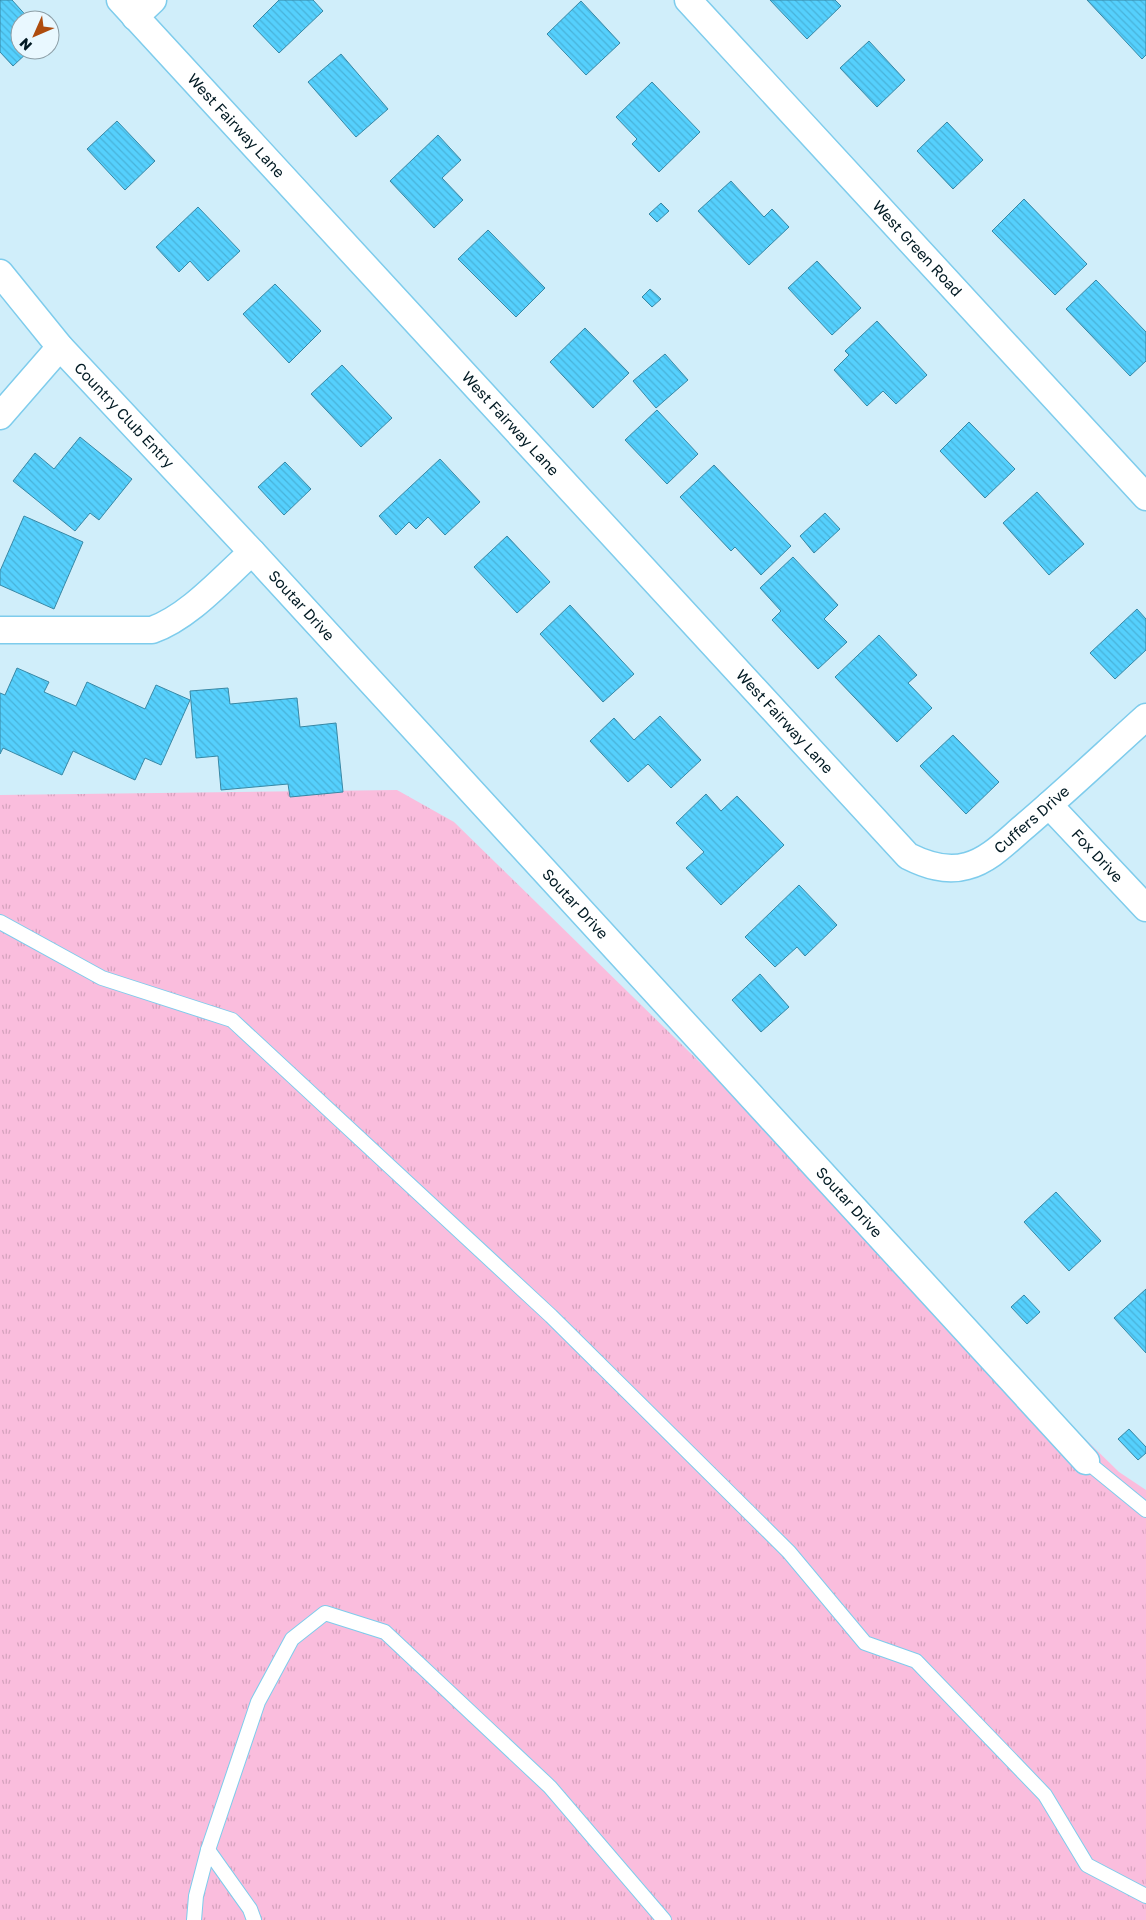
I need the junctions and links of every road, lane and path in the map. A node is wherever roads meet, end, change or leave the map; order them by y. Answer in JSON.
{"nodes":[{"id":1,"x":688,"y":0,"type":"edge"},
{"id":2,"x":136,"y":6,"type":"edge"},
{"id":3,"x":0,"y":273,"type":"edge"},
{"id":4,"x":60,"y":347,"type":"junction"},
{"id":5,"x":0,"y":416,"type":"edge"},
{"id":6,"x":1146,"y":497,"type":"edge"},
{"id":7,"x":252,"y":552,"type":"junction"},
{"id":8,"x":0,"y":630,"type":"edge"},
{"id":9,"x":1146,"y":717,"type":"edge"},
{"id":10,"x":1049,"y":805,"type":"junction"},
{"id":11,"x":900,"y":848,"type":"joint"},
{"id":12,"x":1146,"y":908,"type":"edge"},
{"id":13,"x":0,"y":922,"type":"edge"},
{"id":14,"x":1086,"y":1461,"type":"joint"},
{"id":15,"x":1146,"y":1510,"type":"edge"},
{"id":16,"x":208,"y":1850,"type":"junction"},
{"id":17,"x":1146,"y":1896,"type":"edge"},
{"id":18,"x":194,"y":1920,"type":"edge"},
{"id":19,"x":254,"y":1920,"type":"edge"},
{"id":20,"x":664,"y":1920,"type":"edge"}],
"edges":[{"from":1,"to":6,"type":"street","name":"West Green Road"},
{"from":2,"to":11,"type":"street","name":"West Fairway Lane"},
{"from":3,"to":4,"type":"street","name":"Country Club Entry"},
{"from":4,"to":5,"type":"street"},
{"from":4,"to":7,"type":"street","name":"Country Club Entry"},
{"from":7,"to":8,"type":"street"},
{"from":7,"to":14,"type":"street","name":"Soutar Drive"},
{"from":9,"to":10,"type":"street","name":"Cuffers Drive"},
{"from":10,"to":11,"type":"street","name":"Cuffers Drive"},
{"from":10,"to":12,"type":"street","name":"Fox Drive"},
{"from":13,"to":17,"type":"lane"},
{"from":14,"to":15,"type":"lane"},
{"from":16,"to":18,"type":"lane"},
{"from":16,"to":19,"type":"lane"},
{"from":16,"to":20,"type":"lane"}]}
